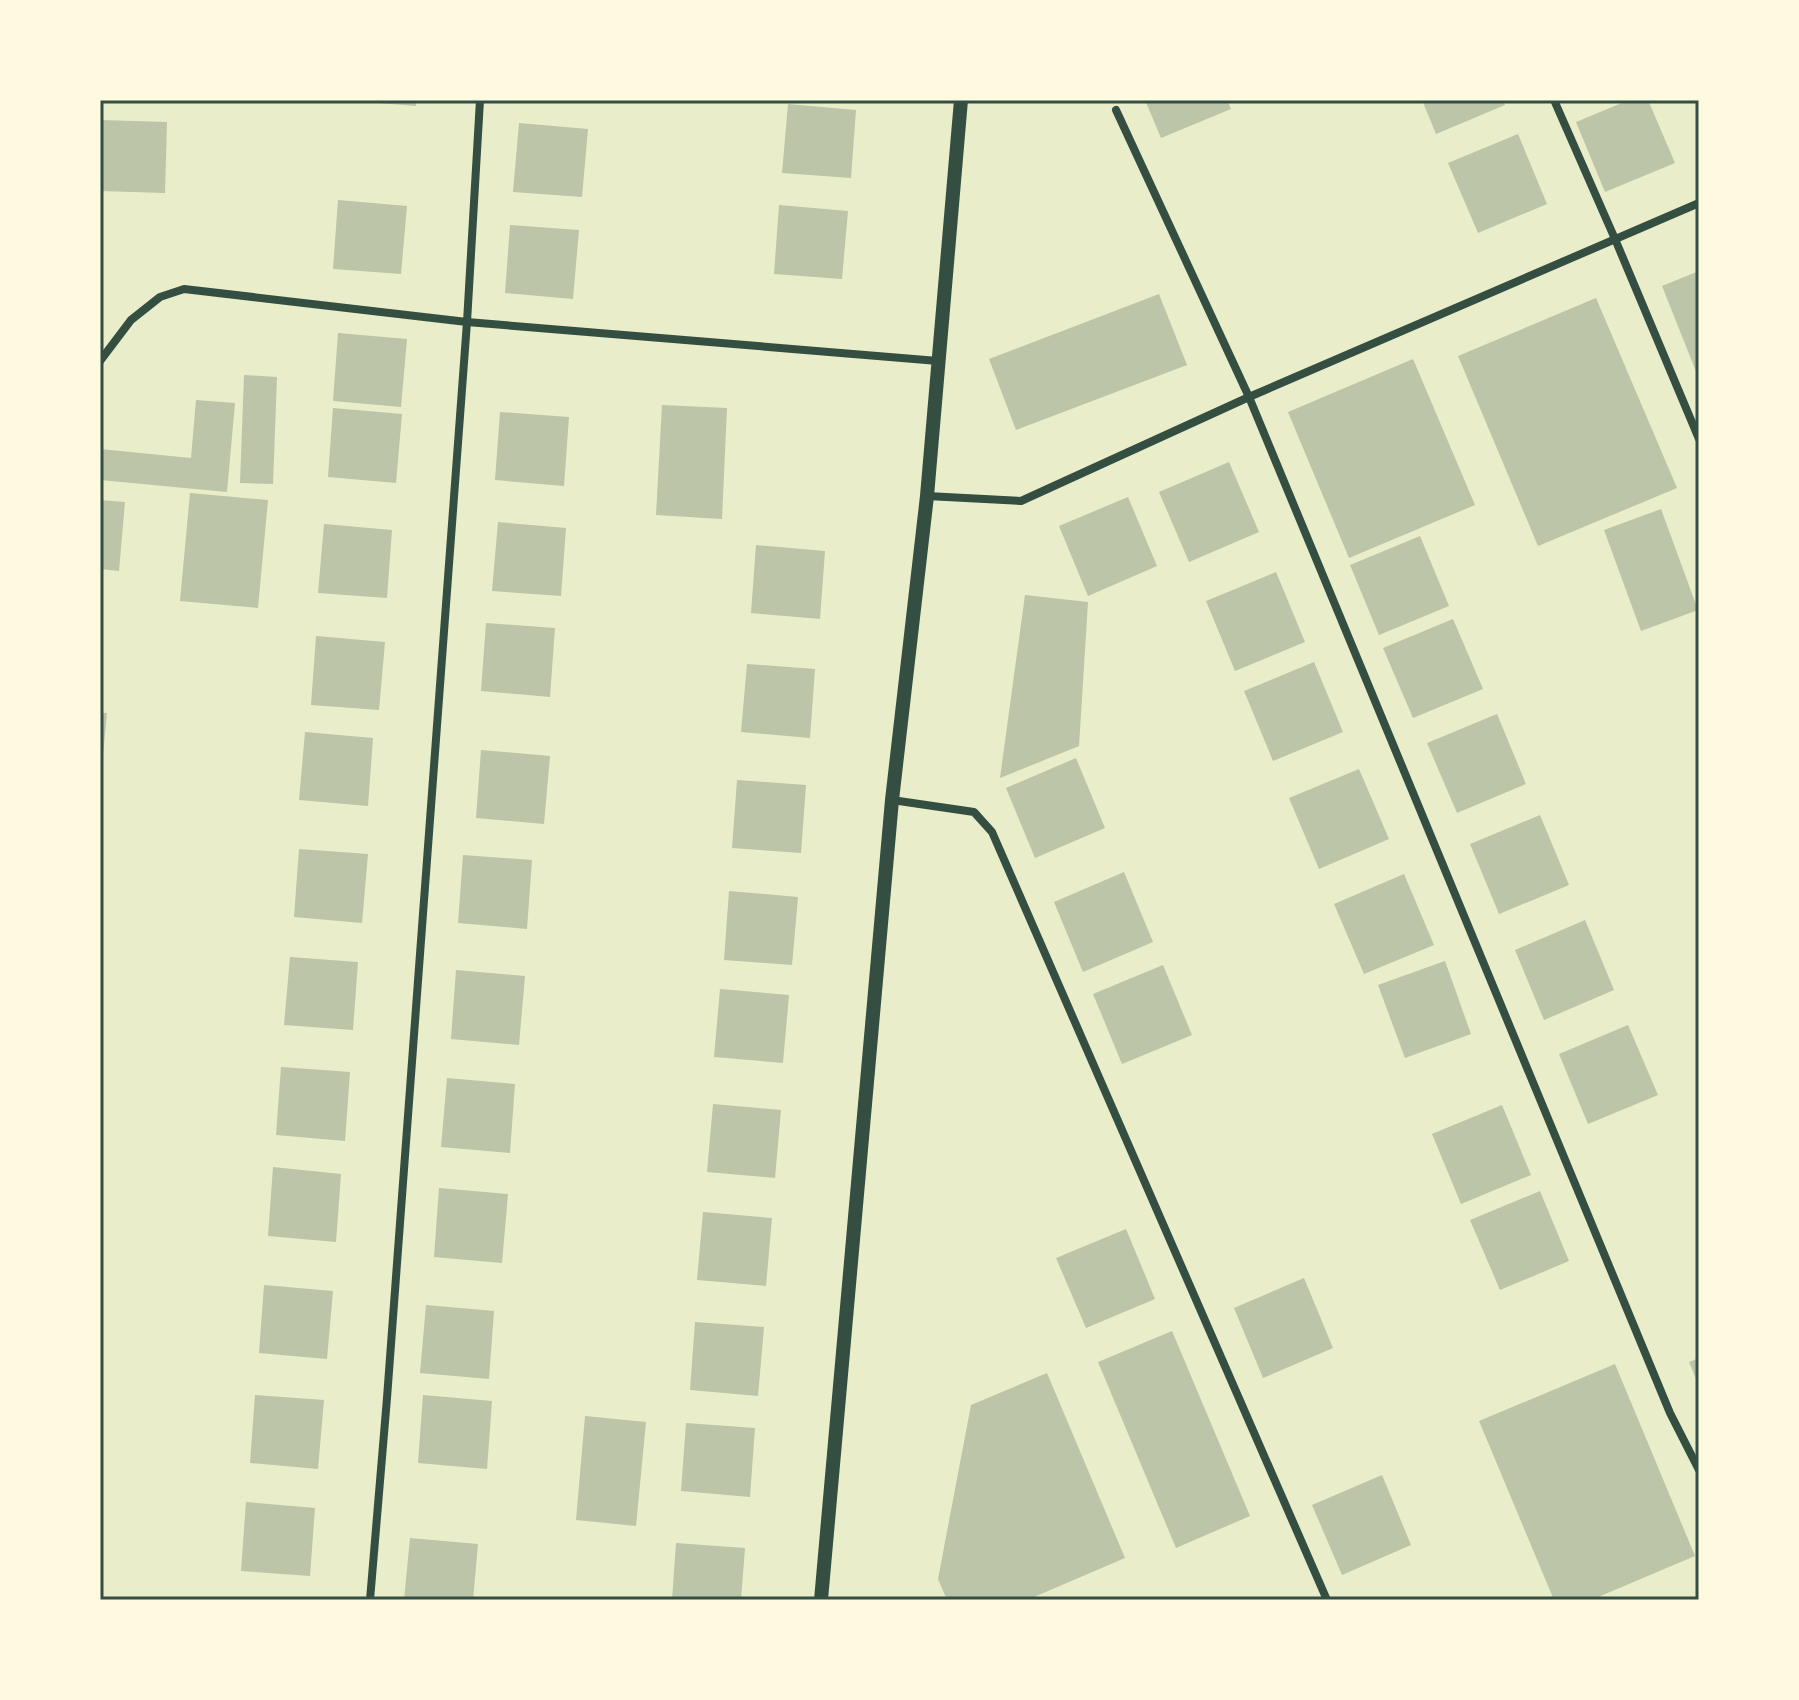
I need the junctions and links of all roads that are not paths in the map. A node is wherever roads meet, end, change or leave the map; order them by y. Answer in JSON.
{"nodes":[{"id":1,"x":480,"y":100,"type":"edge"},
{"id":2,"x":961,"y":100,"type":"edge"},
{"id":3,"x":1554,"y":100,"type":"edge"},
{"id":4,"x":1116,"y":110,"type":"dead end"},
{"id":5,"x":1699,"y":203,"type":"edge"},
{"id":6,"x":1615,"y":239,"type":"junction"},
{"id":7,"x":467,"y":322,"type":"junction"},
{"id":8,"x":100,"y":361,"type":"edge"},
{"id":9,"x":938,"y":361,"type":"junction"},
{"id":10,"x":1249,"y":397,"type":"junction"},
{"id":11,"x":1699,"y":439,"type":"edge"},
{"id":12,"x":927,"y":496,"type":"junction"},
{"id":13,"x":892,"y":800,"type":"junction"},
{"id":14,"x":1699,"y":1470,"type":"edge"},
{"id":15,"x":370,"y":1600,"type":"edge"},
{"id":16,"x":821,"y":1600,"type":"edge"},
{"id":17,"x":1327,"y":1600,"type":"edge"}],
"edges":[{"from":1,"to":7,"type":"street"},
{"from":2,"to":9,"type":"street"},
{"from":3,"to":6,"type":"street"},
{"from":4,"to":10,"type":"street"},
{"from":5,"to":6,"type":"street"},
{"from":6,"to":10,"type":"street"},
{"from":6,"to":11,"type":"street"},
{"from":7,"to":8,"type":"street"},
{"from":7,"to":9,"type":"street"},
{"from":7,"to":15,"type":"street"},
{"from":9,"to":12,"type":"street"},
{"from":10,"to":12,"type":"street"},
{"from":10,"to":14,"type":"street"},
{"from":12,"to":13,"type":"street"},
{"from":13,"to":16,"type":"street"},
{"from":13,"to":17,"type":"street"}]}
